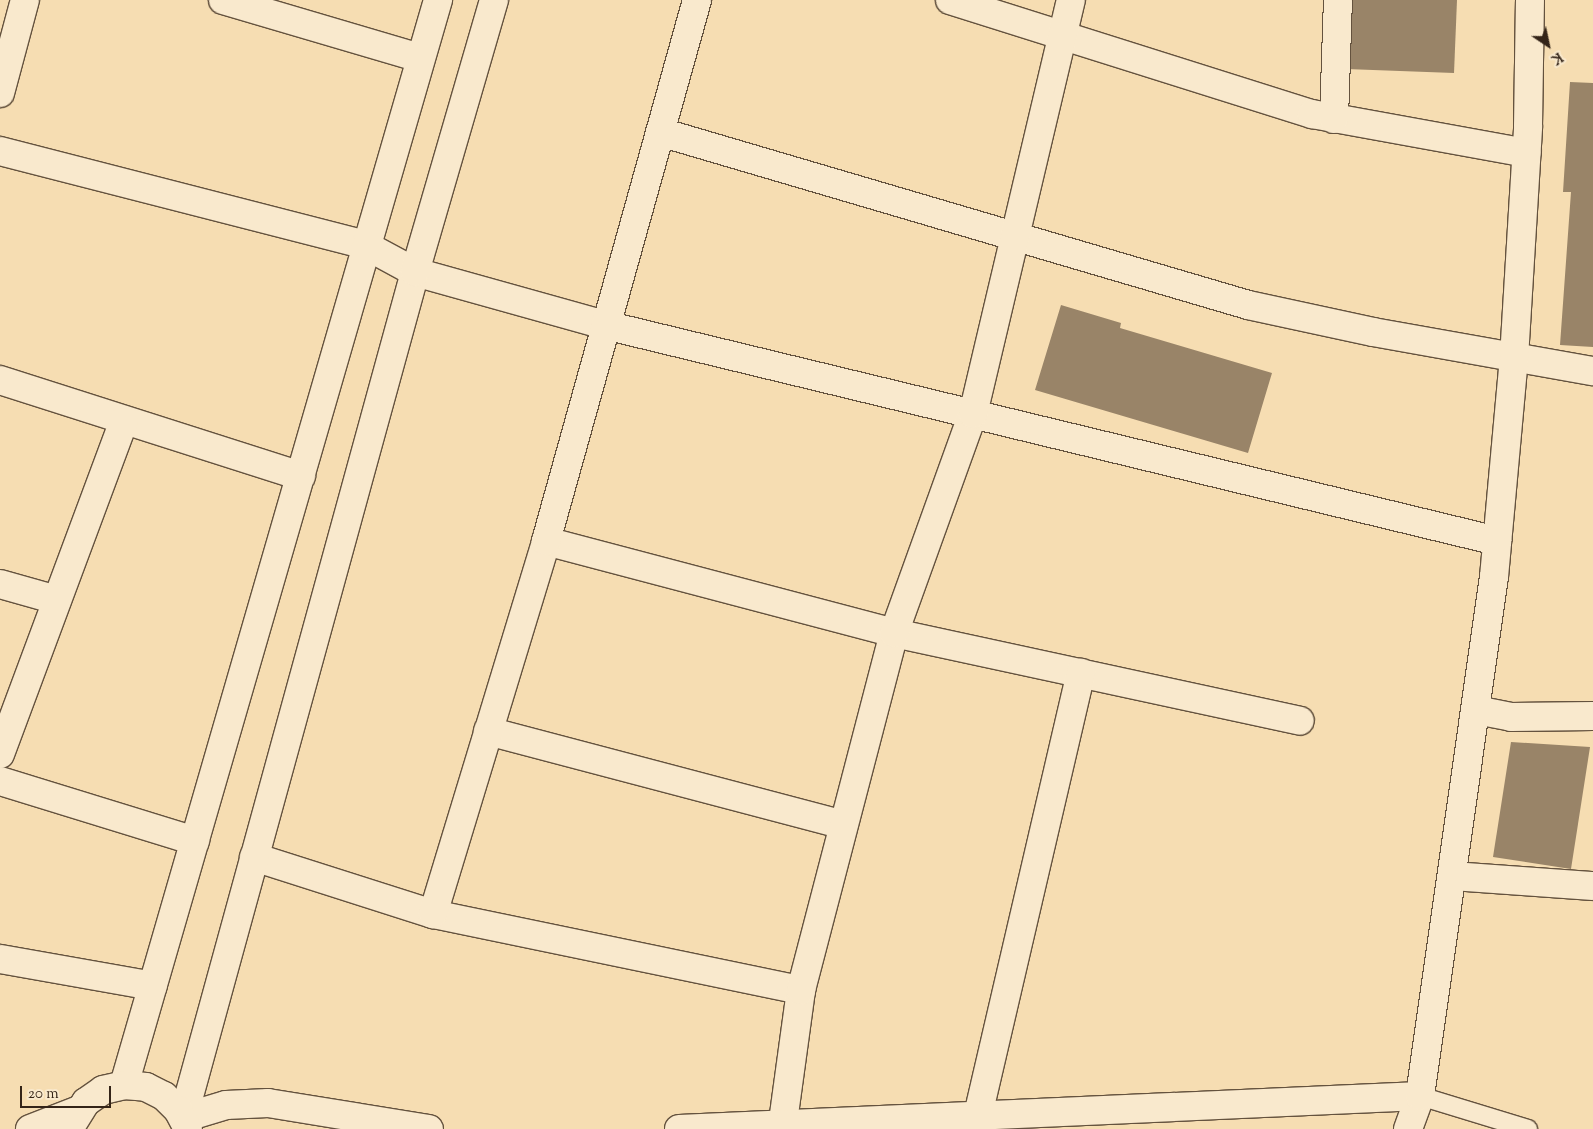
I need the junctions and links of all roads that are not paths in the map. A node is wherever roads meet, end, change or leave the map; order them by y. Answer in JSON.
{"nodes":[{"id":1,"x":25,"y":0,"type":"edge"},
{"id":2,"x":224,"y":0,"type":"edge"},
{"id":3,"x":438,"y":0,"type":"edge"},
{"id":4,"x":494,"y":0,"type":"edge"},
{"id":5,"x":697,"y":0,"type":"edge"},
{"id":6,"x":950,"y":0,"type":"edge"},
{"id":7,"x":1071,"y":0,"type":"edge"},
{"id":8,"x":1338,"y":0,"type":"edge"},
{"id":9,"x":1530,"y":0,"type":"edge"},
{"id":10,"x":1060,"y":36,"type":"junction"},
{"id":11,"x":420,"y":58,"type":"junction"},
{"id":12,"x":0,"y":94,"type":"edge"},
{"id":13,"x":1334,"y":119,"type":"junction"},
{"id":14,"x":660,"y":132,"type":"junction"},
{"id":15,"x":0,"y":151,"type":"edge"},
{"id":16,"x":1526,"y":152,"type":"junction"},
{"id":17,"x":1015,"y":237,"type":"junction"},
{"id":18,"x":365,"y":245,"type":"junction"},
{"id":19,"x":415,"y":272,"type":"junction"},
{"id":20,"x":605,"y":325,"type":"junction"},
{"id":21,"x":1514,"y":358,"type":"junction"},
{"id":22,"x":1593,"y":371,"type":"edge"},
{"id":23,"x":0,"y":380,"type":"edge"},
{"id":24,"x":973,"y":414,"type":"junction"},
{"id":25,"x":124,"y":420,"type":"junction"},
{"id":26,"x":301,"y":476,"type":"junction"},
{"id":27,"x":546,"y":541,"type":"junction"},
{"id":28,"x":1497,"y":541,"type":"junction"},
{"id":29,"x":0,"y":584,"type":"edge"},
{"id":30,"x":57,"y":600,"type":"junction"},
{"id":31,"x":894,"y":633,"type":"junction"},
{"id":32,"x":1081,"y":673,"type":"junction"},
{"id":33,"x":1476,"y":710,"type":"junction"},
{"id":34,"x":1593,"y":716,"type":"edge"},
{"id":35,"x":1300,"y":721,"type":"dead end"},
{"id":36,"x":488,"y":732,"type":"junction"},
{"id":37,"x":0,"y":754,"type":"edge"},
{"id":38,"x":0,"y":781,"type":"edge"},
{"id":39,"x":844,"y":825,"type":"junction"},
{"id":40,"x":195,"y":841,"type":"junction"},
{"id":41,"x":254,"y":857,"type":"junction"},
{"id":42,"x":1452,"y":876,"type":"junction"},
{"id":43,"x":1593,"y":886,"type":"edge"},
{"id":44,"x":433,"y":914,"type":"junction"},
{"id":45,"x":0,"y":959,"type":"edge"},
{"id":46,"x":153,"y":986,"type":"junction"},
{"id":47,"x":801,"y":990,"type":"junction"},
{"id":48,"x":124,"y":1085,"type":"junction"},
{"id":49,"x":1420,"y":1096,"type":"junction"},
{"id":50,"x":978,"y":1115,"type":"junction"},
{"id":51,"x":74,"y":1120,"type":"edge"},
{"id":52,"x":186,"y":1123,"type":"edge"},
{"id":53,"x":782,"y":1126,"type":"edge"},
{"id":54,"x":30,"y":1129,"type":"edge"},
{"id":55,"x":429,"y":1129,"type":"edge"},
{"id":56,"x":679,"y":1129,"type":"edge"},
{"id":57,"x":1408,"y":1129,"type":"edge"},
{"id":58,"x":1528,"y":1129,"type":"edge"}],
"edges":[{"from":1,"to":12,"type":"street"},
{"from":2,"to":11,"type":"street"},
{"from":3,"to":11,"type":"street"},
{"from":4,"to":19,"type":"street"},
{"from":5,"to":14,"type":"street"},
{"from":6,"to":10,"type":"street"},
{"from":7,"to":10,"type":"street"},
{"from":8,"to":13,"type":"street"},
{"from":9,"to":16,"type":"street"},
{"from":10,"to":13,"type":"street"},
{"from":10,"to":17,"type":"street"},
{"from":11,"to":18,"type":"street"},
{"from":13,"to":16,"type":"street"},
{"from":14,"to":17,"type":"street"},
{"from":14,"to":20,"type":"street"},
{"from":15,"to":18,"type":"street"},
{"from":16,"to":21,"type":"street"},
{"from":17,"to":21,"type":"street"},
{"from":17,"to":24,"type":"street"},
{"from":18,"to":19,"type":"street"},
{"from":18,"to":26,"type":"street"},
{"from":19,"to":20,"type":"street"},
{"from":19,"to":41,"type":"street"},
{"from":20,"to":24,"type":"street"},
{"from":20,"to":27,"type":"street"},
{"from":21,"to":22,"type":"street"},
{"from":21,"to":28,"type":"street"},
{"from":23,"to":25,"type":"street"},
{"from":24,"to":28,"type":"street"},
{"from":24,"to":31,"type":"street"},
{"from":25,"to":26,"type":"street"},
{"from":25,"to":30,"type":"street"},
{"from":26,"to":40,"type":"street"},
{"from":27,"to":31,"type":"street"},
{"from":27,"to":36,"type":"street"},
{"from":28,"to":33,"type":"street"},
{"from":29,"to":30,"type":"street"},
{"from":30,"to":37,"type":"street"},
{"from":31,"to":32,"type":"street"},
{"from":31,"to":39,"type":"street"},
{"from":32,"to":35,"type":"street"},
{"from":32,"to":50,"type":"street"},
{"from":33,"to":34,"type":"street"},
{"from":33,"to":42,"type":"street"},
{"from":36,"to":39,"type":"street"},
{"from":36,"to":44,"type":"street"},
{"from":38,"to":40,"type":"street"},
{"from":39,"to":47,"type":"street"},
{"from":40,"to":46,"type":"street"},
{"from":41,"to":44,"type":"street"},
{"from":41,"to":52,"type":"street"},
{"from":42,"to":43,"type":"street"},
{"from":42,"to":49,"type":"street"},
{"from":44,"to":47,"type":"street"},
{"from":45,"to":46,"type":"street"},
{"from":46,"to":48,"type":"street"},
{"from":47,"to":53,"type":"street"},
{"from":48,"to":51,"type":"street"},
{"from":48,"to":52,"type":"street"},
{"from":49,"to":50,"type":"street"},
{"from":49,"to":57,"type":"street"},
{"from":49,"to":58,"type":"lane"},
{"from":50,"to":53,"type":"street"},
{"from":51,"to":54,"type":"street"},
{"from":52,"to":55,"type":"street"},
{"from":53,"to":56,"type":"street"}]}
